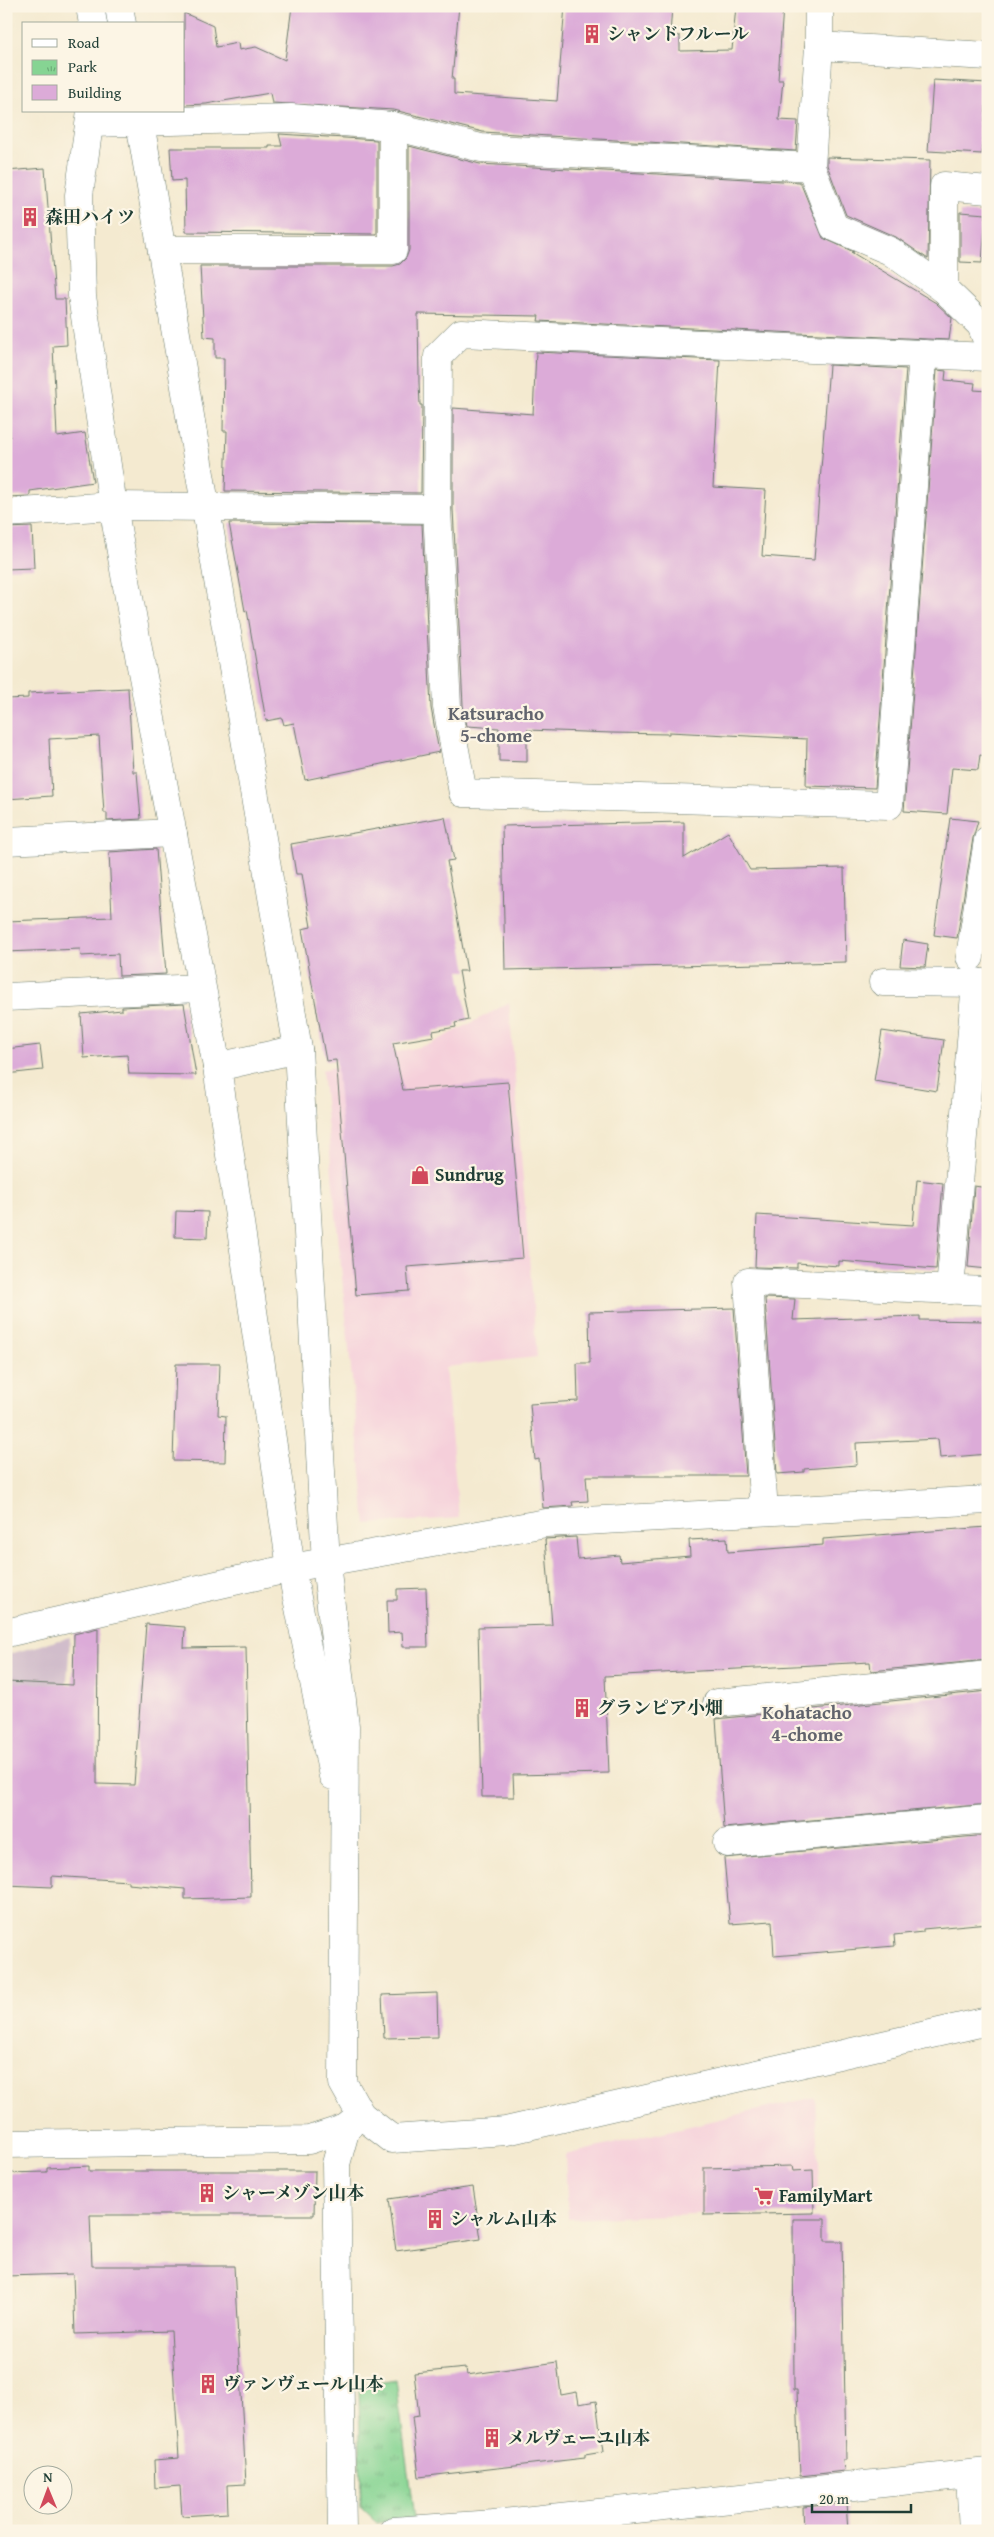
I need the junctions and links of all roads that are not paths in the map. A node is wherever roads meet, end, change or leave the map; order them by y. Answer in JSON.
{"nodes":[{"id":1,"x":90,"y":6,"type":"edge"},
{"id":2,"x":119,"y":6,"type":"edge"},
{"id":3,"x":819,"y":6,"type":"edge"},
{"id":4,"x":93,"y":22,"type":"edge"},
{"id":5,"x":122,"y":22,"type":"edge"},
{"id":6,"x":819,"y":46,"type":"junction"},
{"id":7,"x":988,"y":56,"type":"edge"},
{"id":8,"x":139,"y":116,"type":"edge"},
{"id":9,"x":90,"y":117,"type":"edge"},
{"id":10,"x":393,"y":126,"type":"junction"},
{"id":11,"x":811,"y":168,"type":"junction"},
{"id":12,"x":988,"y":190,"type":"edge"},
{"id":13,"x":162,"y":250,"type":"junction"},
{"id":14,"x":944,"y":289,"type":"junction"},
{"id":15,"x":988,"y":343,"type":"edge"},
{"id":16,"x":923,"y":354,"type":"junction"},
{"id":17,"x":988,"y":358,"type":"edge"},
{"id":18,"x":113,"y":506,"type":"junction"},
{"id":19,"x":205,"y":507,"type":"junction"},
{"id":20,"x":437,"y":509,"type":"junction"},
{"id":21,"x":6,"y":514,"type":"edge"},
{"id":22,"x":173,"y":833,"type":"junction"},
{"id":23,"x":988,"y":840,"type":"edge"},
{"id":24,"x":6,"y":841,"type":"edge"},
{"id":25,"x":978,"y":974,"type":"edge"},
{"id":26,"x":883,"y":982,"type":"dead end"},
{"id":27,"x":200,"y":988,"type":"junction"},
{"id":28,"x":6,"y":997,"type":"edge"},
{"id":29,"x":298,"y":1049,"type":"junction"},
{"id":30,"x":217,"y":1067,"type":"junction"},
{"id":31,"x":950,"y":1290,"type":"junction"},
{"id":32,"x":988,"y":1292,"type":"edge"},
{"id":33,"x":988,"y":1500,"type":"edge"},
{"id":34,"x":764,"y":1511,"type":"junction"},
{"id":35,"x":326,"y":1563,"type":"junction"},
{"id":36,"x":290,"y":1568,"type":"junction"},
{"id":37,"x":6,"y":1633,"type":"edge"},
{"id":38,"x":988,"y":1675,"type":"edge"},
{"id":39,"x":717,"y":1704,"type":"dead end"},
{"id":40,"x":988,"y":1820,"type":"edge"},
{"id":41,"x":344,"y":1827,"type":"junction"},
{"id":42,"x":727,"y":1843,"type":"dead end"},
{"id":43,"x":988,"y":2021,"type":"edge"},
{"id":44,"x":353,"y":2121,"type":"junction"},
{"id":45,"x":6,"y":2144,"type":"edge"},
{"id":46,"x":979,"y":2473,"type":"edge"},
{"id":47,"x":493,"y":2527,"type":"edge"},
{"id":48,"x":342,"y":2531,"type":"edge"},
{"id":49,"x":394,"y":2531,"type":"edge"},
{"id":50,"x":973,"y":2531,"type":"edge"}],
"edges":[{"from":1,"to":4,"type":"street"},
{"from":2,"to":5,"type":"street"},
{"from":3,"to":6,"type":"street"},
{"from":6,"to":7,"type":"street"},
{"from":6,"to":11,"type":"street"},
{"from":8,"to":9,"type":"street"},
{"from":8,"to":10,"type":"street"},
{"from":8,"to":13,"type":"street"},
{"from":9,"to":18,"type":"street"},
{"from":10,"to":11,"type":"street"},
{"from":10,"to":13,"type":"street"},
{"from":11,"to":14,"type":"street"},
{"from":12,"to":14,"type":"street"},
{"from":13,"to":19,"type":"street"},
{"from":14,"to":15,"type":"street"},
{"from":16,"to":17,"type":"street"},
{"from":16,"to":20,"type":"street"},
{"from":16,"to":20,"type":"street"},
{"from":18,"to":19,"type":"street"},
{"from":18,"to":21,"type":"street"},
{"from":18,"to":22,"type":"street"},
{"from":19,"to":20,"type":"street"},
{"from":19,"to":29,"type":"street"},
{"from":22,"to":24,"type":"street"},
{"from":22,"to":27,"type":"street"},
{"from":23,"to":25,"type":"street"},
{"from":25,"to":26,"type":"street"},
{"from":25,"to":31,"type":"street"},
{"from":27,"to":28,"type":"street"},
{"from":27,"to":30,"type":"street"},
{"from":29,"to":30,"type":"street"},
{"from":29,"to":35,"type":"street"},
{"from":30,"to":36,"type":"street"},
{"from":31,"to":32,"type":"street"},
{"from":31,"to":34,"type":"street"},
{"from":33,"to":34,"type":"street"},
{"from":34,"to":35,"type":"street"},
{"from":35,"to":36,"type":"street"},
{"from":35,"to":41,"type":"street"},
{"from":36,"to":37,"type":"street"},
{"from":36,"to":41,"type":"street"},
{"from":38,"to":39,"type":"street"},
{"from":40,"to":42,"type":"street"},
{"from":41,"to":44,"type":"street"},
{"from":43,"to":44,"type":"street"},
{"from":44,"to":45,"type":"street"},
{"from":44,"to":48,"type":"street"},
{"from":46,"to":47,"type":"street"},
{"from":46,"to":50,"type":"street"},
{"from":47,"to":49,"type":"street"}]}
